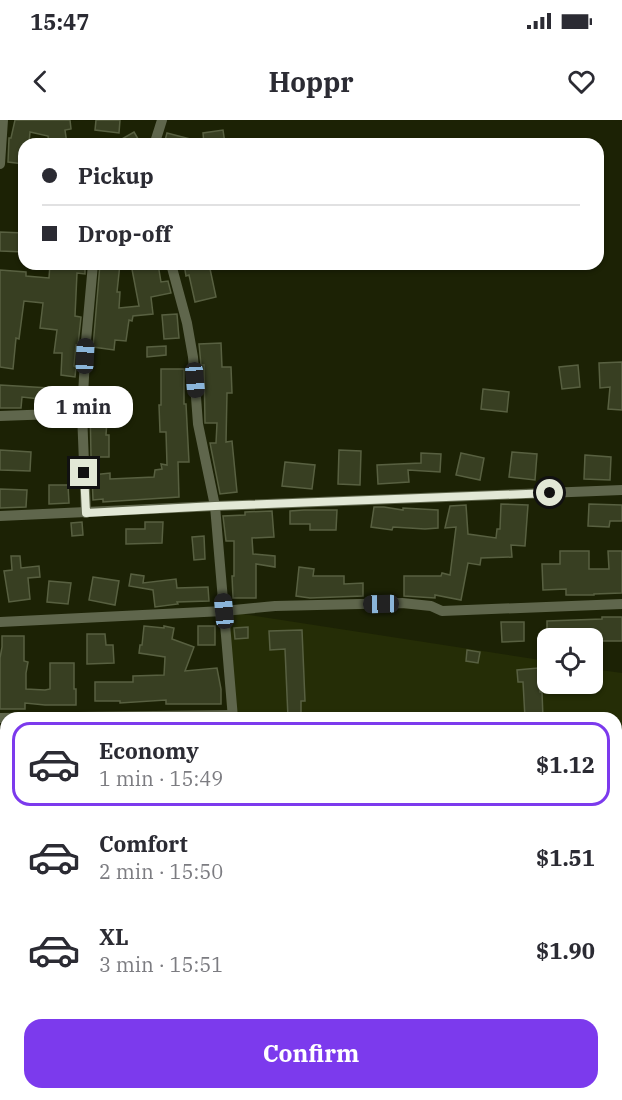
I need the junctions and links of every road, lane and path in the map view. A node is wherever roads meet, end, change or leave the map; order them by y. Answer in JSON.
{"nodes":[{"id":1,"x":3,"y":120,"type":"edge"},
{"id":2,"x":162,"y":120,"type":"edge"},
{"id":3,"x":156,"y":138,"type":"edge"},
{"id":4,"x":0,"y":164,"type":"edge"},
{"id":5,"x":92,"y":270,"type":"edge"},
{"id":6,"x":173,"y":270,"type":"edge"},
{"id":7,"x":82,"y":413,"type":"junction"},
{"id":8,"x":0,"y":416,"type":"edge"},
{"id":9,"x":622,"y":490,"type":"edge"},
{"id":10,"x":215,"y":506,"type":"junction"},
{"id":11,"x":86,"y":513,"type":"junction"},
{"id":12,"x":0,"y":516,"type":"edge"},
{"id":13,"x":622,"y":604,"type":"edge"},
{"id":14,"x":224,"y":611,"type":"junction"},
{"id":15,"x":0,"y":622,"type":"edge"},
{"id":16,"x":233,"y":712,"type":"edge"}],
"edges":[{"from":1,"to":4,"type":"street"},
{"from":2,"to":3,"type":"street"},
{"from":5,"to":7,"type":"street"},
{"from":6,"to":10,"type":"street"},
{"from":7,"to":8,"type":"street"},
{"from":7,"to":11,"type":"street"},
{"from":9,"to":10,"type":"street"},
{"from":10,"to":11,"type":"street"},
{"from":10,"to":14,"type":"street"},
{"from":11,"to":12,"type":"street"},
{"from":13,"to":14,"type":"street"},
{"from":14,"to":15,"type":"street"},
{"from":14,"to":16,"type":"street"}]}
